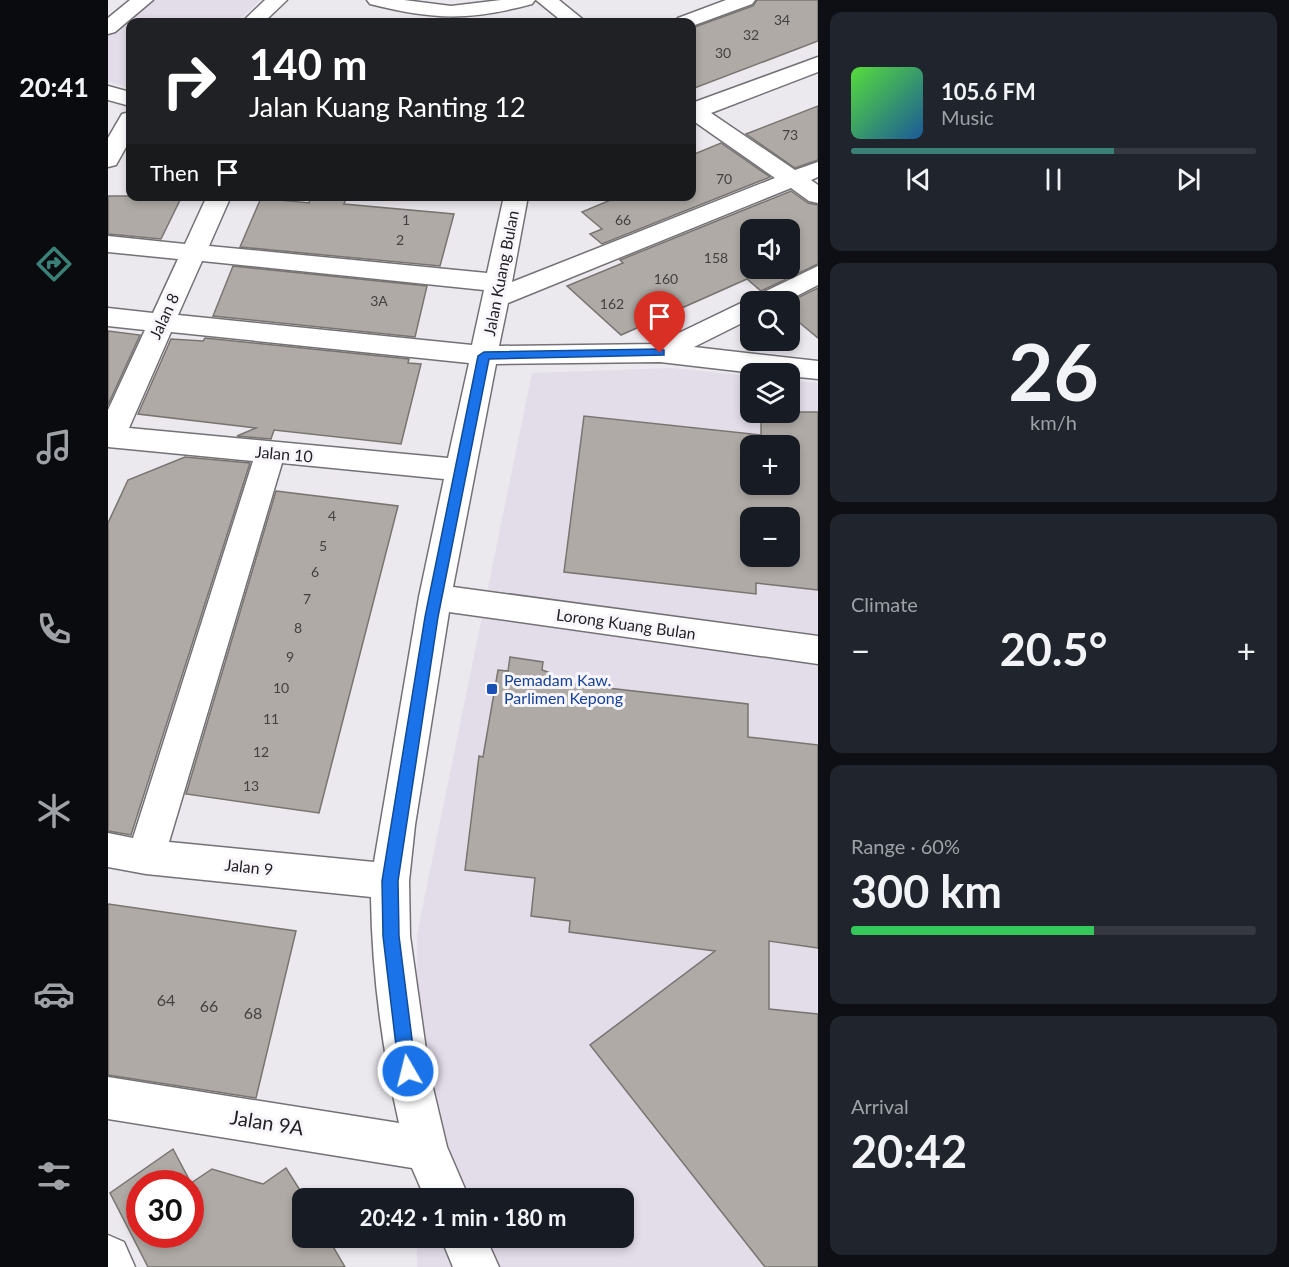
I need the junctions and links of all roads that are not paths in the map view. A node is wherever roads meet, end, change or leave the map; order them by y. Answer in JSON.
{"nodes":[{"id":1,"x":143,"y":0,"type":"edge"},
{"id":2,"x":277,"y":0,"type":"edge"},
{"id":3,"x":378,"y":0,"type":"edge"},
{"id":4,"x":525,"y":0,"type":"edge"},
{"id":5,"x":546,"y":0,"type":"edge"},
{"id":6,"x":745,"y":0,"type":"edge"},
{"id":7,"x":435,"y":7,"type":"edge"},
{"id":8,"x":257,"y":18,"type":"edge"},
{"id":9,"x":571,"y":18,"type":"edge"},
{"id":10,"x":696,"y":18,"type":"edge"},
{"id":11,"x":108,"y":28,"type":"edge"},
{"id":12,"x":818,"y":64,"type":"edge"},
{"id":13,"x":108,"y":93,"type":"edge"},
{"id":14,"x":126,"y":98,"type":"edge"},
{"id":15,"x":696,"y":110,"type":"edge"},
{"id":16,"x":696,"y":114,"type":"edge"},
{"id":17,"x":126,"y":126,"type":"edge"},
{"id":18,"x":108,"y":160,"type":"edge"},
{"id":19,"x":818,"y":169,"type":"edge"},
{"id":20,"x":795,"y":179,"type":"junction"},
{"id":21,"x":818,"y":196,"type":"edge"},
{"id":22,"x":217,"y":201,"type":"edge"},
{"id":23,"x":515,"y":201,"type":"edge"},
{"id":24,"x":108,"y":244,"type":"edge"},
{"id":25,"x":194,"y":252,"type":"junction"},
{"id":26,"x":818,"y":274,"type":"edge"},
{"id":27,"x":498,"y":290,"type":"junction"},
{"id":28,"x":785,"y":291,"type":"edge"},
{"id":29,"x":740,"y":313,"type":"edge"},
{"id":30,"x":108,"y":317,"type":"edge"},
{"id":31,"x":161,"y":323,"type":"junction"},
{"id":32,"x":660,"y":353,"type":"junction"},
{"id":33,"x":484,"y":356,"type":"junction"},
{"id":34,"x":818,"y":370,"type":"edge"},
{"id":35,"x":109,"y":436,"type":"edge"},
{"id":36,"x":270,"y":453,"type":"junction"},
{"id":37,"x":460,"y":470,"type":"junction"},
{"id":38,"x":435,"y":597,"type":"junction"},
{"id":39,"x":818,"y":650,"type":"edge"},
{"id":40,"x":108,"y":850,"type":"edge"},
{"id":41,"x":146,"y":857,"type":"junction"},
{"id":42,"x":390,"y":881,"type":"junction"},
{"id":43,"x":108,"y":1098,"type":"edge"},
{"id":44,"x":426,"y":1149,"type":"junction"},
{"id":45,"x":443,"y":1188,"type":"edge"},
{"id":46,"x":467,"y":1248,"type":"edge"},
{"id":47,"x":108,"y":1258,"type":"edge"},
{"id":48,"x":112,"y":1267,"type":"edge"},
{"id":49,"x":476,"y":1267,"type":"edge"}],
"edges":[{"from":1,"to":11,"type":"street"},
{"from":2,"to":8,"type":"street"},
{"from":3,"to":7,"type":"street"},
{"from":4,"to":7,"type":"street"},
{"from":5,"to":9,"type":"street"},
{"from":6,"to":10,"type":"street"},
{"from":12,"to":15,"type":"street"},
{"from":13,"to":14,"type":"street"},
{"from":16,"to":20,"type":"street"},
{"from":17,"to":18,"type":"street"},
{"from":19,"to":20,"type":"street"},
{"from":20,"to":21,"type":"street"},
{"from":20,"to":27,"type":"street"},
{"from":22,"to":25,"type":"street","name":"Jalan 8"},
{"from":23,"to":27,"type":"street","name":"Jalan Kuang Bulan"},
{"from":24,"to":25,"type":"street"},
{"from":25,"to":27,"type":"street"},
{"from":25,"to":31,"type":"street","name":"Jalan 8"},
{"from":26,"to":28,"type":"street"},
{"from":27,"to":33,"type":"street","name":"Jalan Kuang Bulan"},
{"from":29,"to":32,"type":"street"},
{"from":30,"to":31,"type":"street"},
{"from":31,"to":33,"type":"street"},
{"from":31,"to":35,"type":"street","name":"Jalan 8"},
{"from":32,"to":33,"type":"street"},
{"from":32,"to":34,"type":"street"},
{"from":33,"to":37,"type":"street","name":"Jalan Kuang Bulan"},
{"from":35,"to":36,"type":"street","name":"Jalan 10"},
{"from":36,"to":37,"type":"street","name":"Jalan 10"},
{"from":36,"to":41,"type":"street"},
{"from":37,"to":38,"type":"street","name":"Jalan Kuang Bulan"},
{"from":38,"to":39,"type":"street","name":"Lorong Kuang Bulan"},
{"from":38,"to":42,"type":"street","name":"Jalan Kuang Bulan"},
{"from":40,"to":41,"type":"street","name":"Jalan 9"},
{"from":41,"to":42,"type":"street","name":"Jalan 9"},
{"from":42,"to":44,"type":"street","name":"Jalan Kuang Bulan"},
{"from":43,"to":44,"type":"street","name":"Jalan 9A"},
{"from":44,"to":45,"type":"street","name":"Jalan Kuang Bulan"},
{"from":46,"to":49,"type":"street"},
{"from":47,"to":48,"type":"street"}]}
